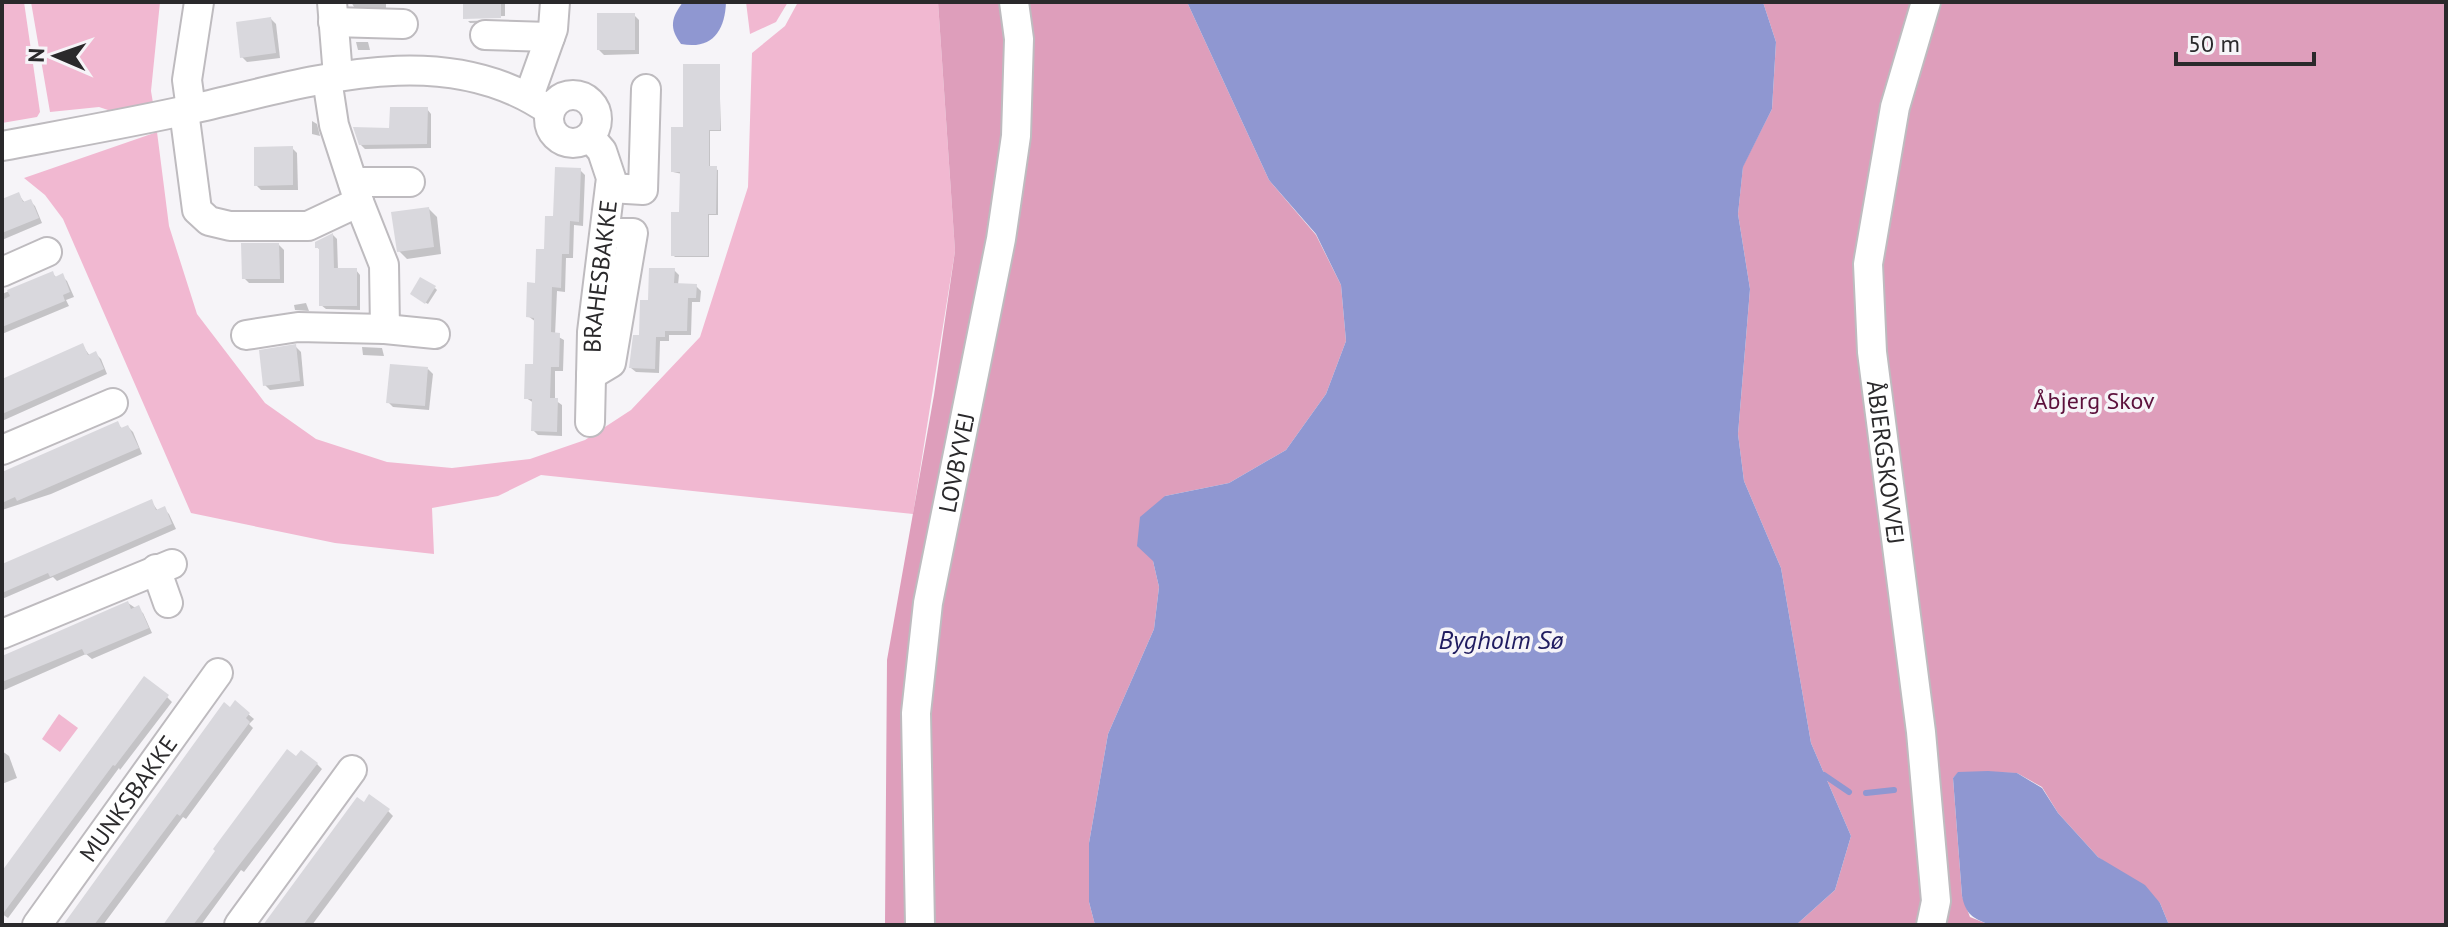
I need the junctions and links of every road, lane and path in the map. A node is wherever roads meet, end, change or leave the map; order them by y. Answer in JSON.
{"nodes":[{"id":1,"x":199,"y":2,"type":"edge"},
{"id":2,"x":1014,"y":2,"type":"edge"},
{"id":3,"x":1926,"y":2,"type":"edge"},
{"id":4,"x":332,"y":12,"type":"edge"},
{"id":5,"x":403,"y":24,"type":"dead end"},
{"id":6,"x":559,"y":24,"type":"edge"},
{"id":7,"x":485,"y":35,"type":"dead end"},
{"id":8,"x":332,"y":78,"type":"junction"},
{"id":9,"x":646,"y":89,"type":"dead end"},
{"id":10,"x":539,"y":104,"type":"junction"},
{"id":11,"x":187,"y":110,"type":"junction"},
{"id":12,"x":2,"y":146,"type":"edge"},
{"id":13,"x":410,"y":182,"type":"dead end"},
{"id":14,"x":610,"y":188,"type":"junction"},
{"id":15,"x":356,"y":192,"type":"junction"},
{"id":16,"x":47,"y":252,"type":"dead end"},
{"id":17,"x":2,"y":272,"type":"edge"},
{"id":18,"x":385,"y":329,"type":"junction"},
{"id":19,"x":435,"y":334,"type":"dead end"},
{"id":20,"x":246,"y":335,"type":"dead end"},
{"id":21,"x":113,"y":403,"type":"dead end"},
{"id":22,"x":590,"y":422,"type":"dead end"},
{"id":23,"x":2,"y":450,"type":"edge"},
{"id":24,"x":168,"y":603,"type":"dead end"},
{"id":25,"x":2,"y":634,"type":"edge"},
{"id":26,"x":218,"y":673,"type":"dead end"},
{"id":27,"x":352,"y":770,"type":"dead end"},
{"id":28,"x":37,"y":925,"type":"edge"},
{"id":29,"x":239,"y":925,"type":"edge"},
{"id":30,"x":920,"y":925,"type":"edge"},
{"id":31,"x":1931,"y":925,"type":"edge"}],
"edges":[{"from":1,"to":11,"type":"street"},
{"from":2,"to":30,"type":"street","name":"LOVBYVEJ"},
{"from":3,"to":31,"type":"street","name":"ÅBJERGSKOVVEJ"},
{"from":4,"to":5,"type":"street"},
{"from":4,"to":8,"type":"street"},
{"from":6,"to":7,"type":"street"},
{"from":6,"to":10,"type":"street"},
{"from":8,"to":10,"type":"street"},
{"from":8,"to":11,"type":"street"},
{"from":8,"to":15,"type":"street"},
{"from":9,"to":14,"type":"street"},
{"from":10,"to":14,"type":"street","name":"BRAHESBAKKE"},
{"from":11,"to":12,"type":"street"},
{"from":11,"to":15,"type":"street"},
{"from":13,"to":15,"type":"street"},
{"from":14,"to":22,"type":"street","name":"BRAHESBAKKE"},
{"from":15,"to":18,"type":"street"},
{"from":16,"to":17,"type":"street"},
{"from":18,"to":19,"type":"street"},
{"from":18,"to":20,"type":"street"},
{"from":21,"to":23,"type":"street"},
{"from":24,"to":25,"type":"street"},
{"from":26,"to":28,"type":"street","name":"MUNKSBAKKE"},
{"from":27,"to":29,"type":"street"}]}
